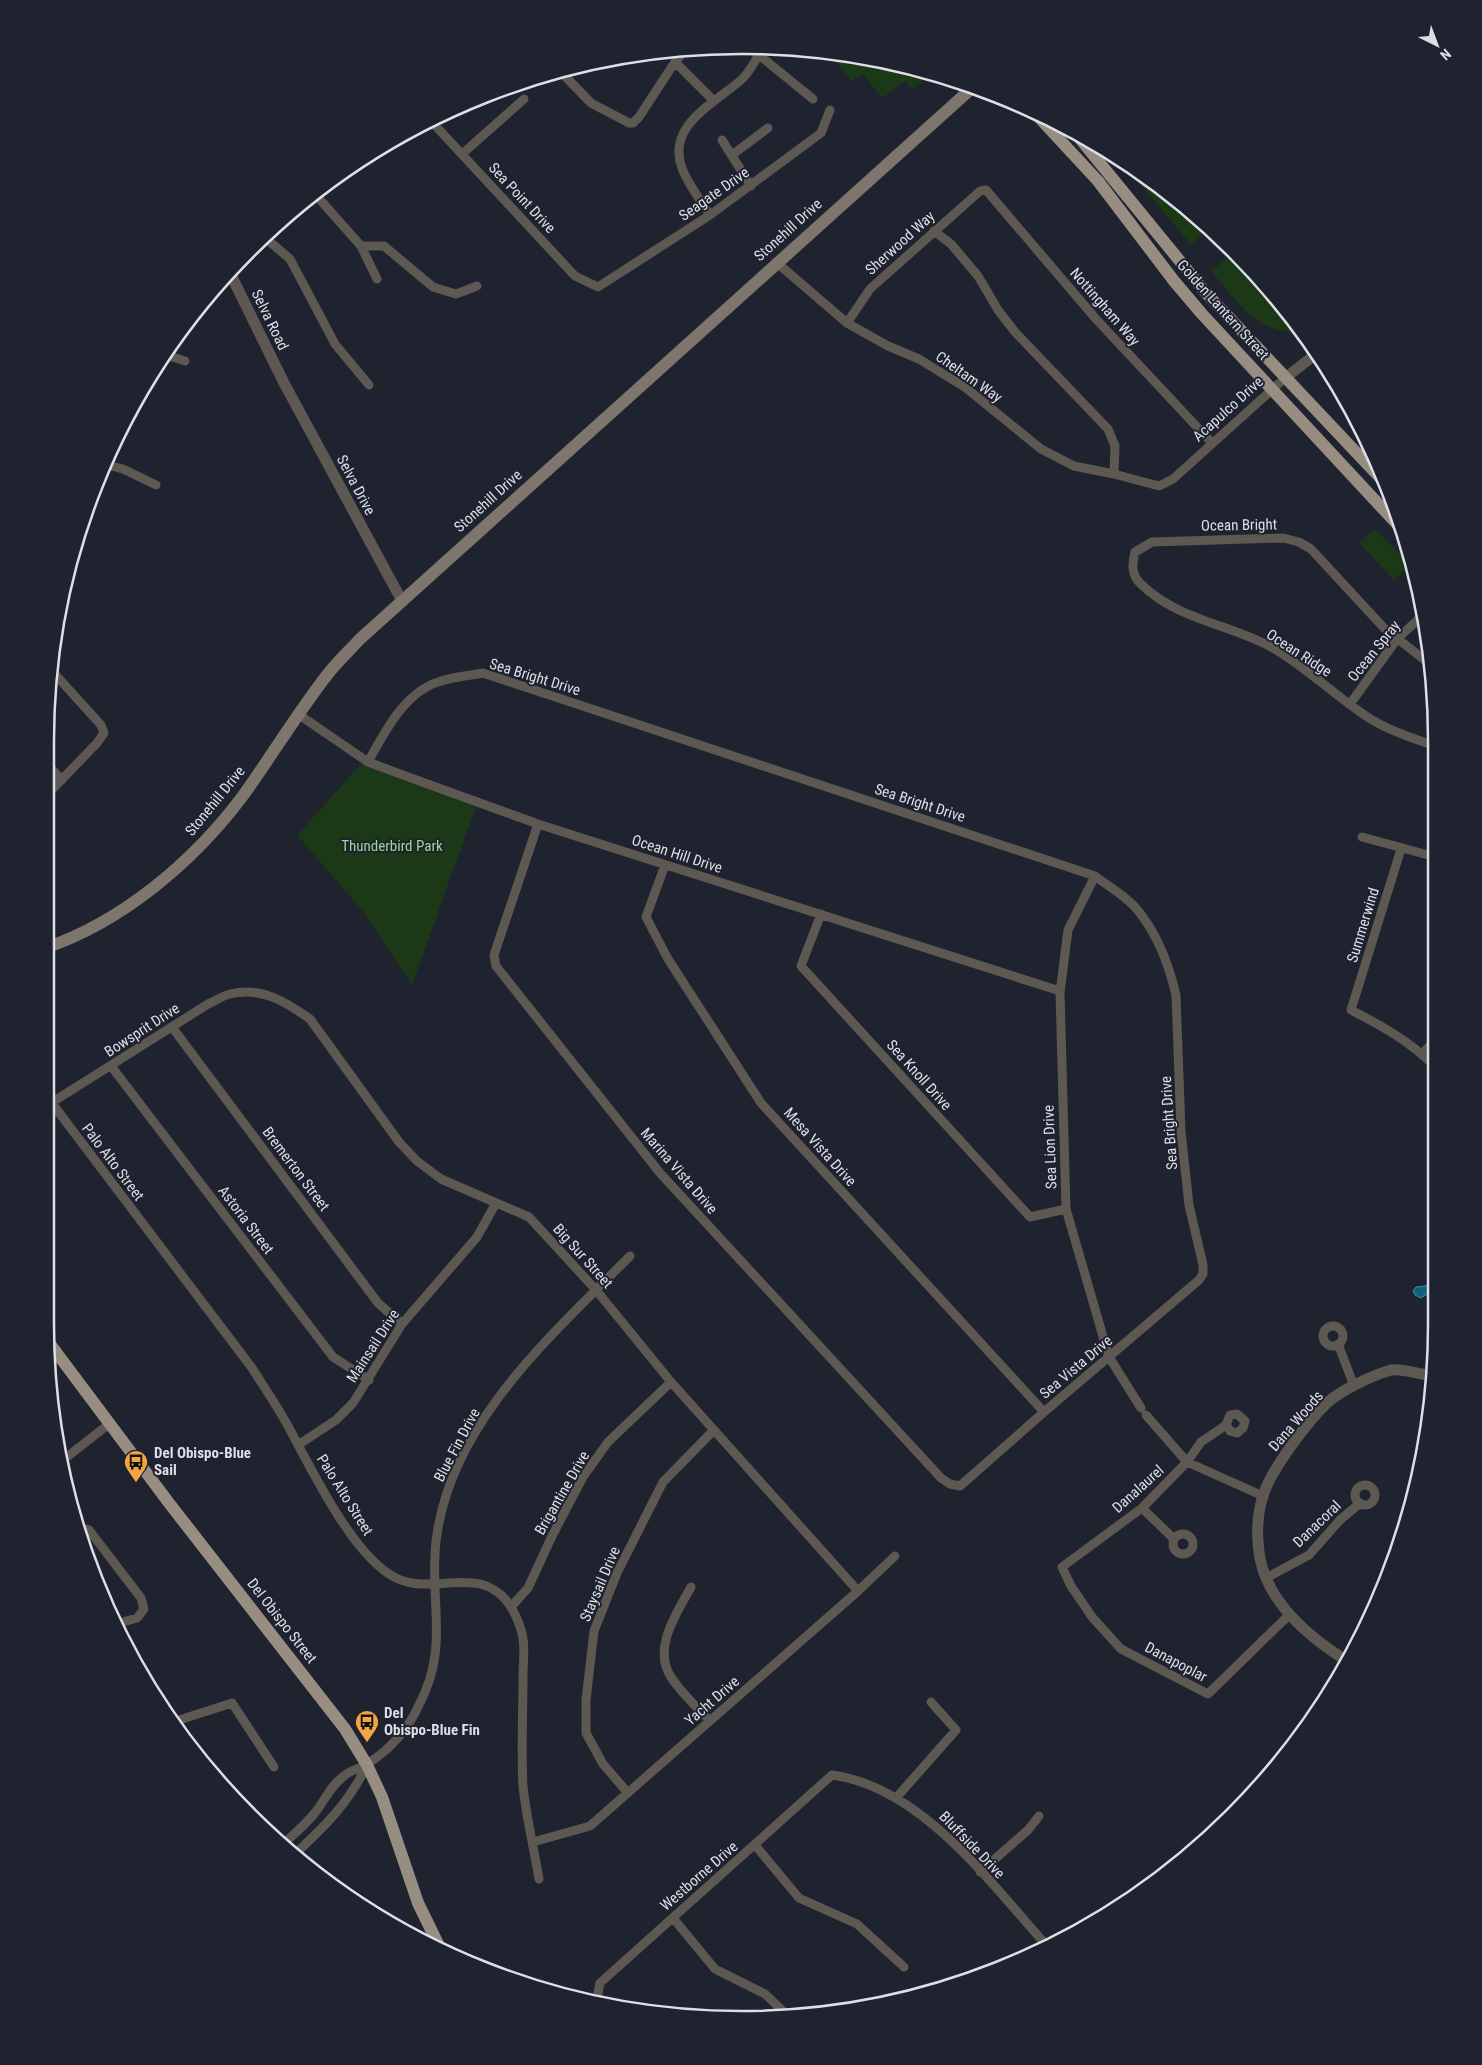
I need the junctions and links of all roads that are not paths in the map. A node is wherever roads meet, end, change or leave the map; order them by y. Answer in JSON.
{"nodes":[{"id":1,"x":759,"y":54,"type":"edge"},
{"id":2,"x":765,"y":55,"type":"edge"},
{"id":3,"x":679,"y":57,"type":"edge"},
{"id":4,"x":674,"y":62,"type":"junction"},
{"id":5,"x":565,"y":76,"type":"edge"},
{"id":6,"x":967,"y":92,"type":"edge"},
{"id":7,"x":524,"y":100,"type":"dead end"},
{"id":8,"x":813,"y":100,"type":"dead end"},
{"id":9,"x":714,"y":101,"type":"junction"},
{"id":10,"x":830,"y":110,"type":"dead end"},
{"id":11,"x":435,"y":126,"type":"edge"},
{"id":12,"x":1047,"y":126,"type":"edge"},
{"id":13,"x":768,"y":128,"type":"dead end"},
{"id":14,"x":722,"y":140,"type":"dead end"},
{"id":15,"x":1090,"y":149,"type":"edge"},
{"id":16,"x":462,"y":154,"type":"junction"},
{"id":17,"x":732,"y":155,"type":"junction"},
{"id":18,"x":751,"y":186,"type":"junction"},
{"id":19,"x":980,"y":190,"type":"joint"},
{"id":20,"x":319,"y":199,"type":"edge"},
{"id":21,"x":710,"y":215,"type":"junction"},
{"id":22,"x":934,"y":231,"type":"junction"},
{"id":23,"x":269,"y":241,"type":"edge"},
{"id":24,"x":361,"y":246,"type":"junction"},
{"id":25,"x":776,"y":262,"type":"junction"},
{"id":26,"x":233,"y":279,"type":"edge"},
{"id":27,"x":377,"y":279,"type":"dead end"},
{"id":28,"x":477,"y":286,"type":"dead end"},
{"id":29,"x":598,"y":287,"type":"joint"},
{"id":30,"x":847,"y":323,"type":"junction"},
{"id":31,"x":172,"y":356,"type":"edge"},
{"id":32,"x":1311,"y":358,"type":"edge"},
{"id":33,"x":185,"y":361,"type":"dead end"},
{"id":34,"x":1285,"y":378,"type":"junction"},
{"id":35,"x":284,"y":383,"type":"joint"},
{"id":36,"x":369,"y":385,"type":"dead end"},
{"id":37,"x":1273,"y":389,"type":"junction"},
{"id":38,"x":1212,"y":443,"type":"junction"},
{"id":39,"x":112,"y":466,"type":"edge"},
{"id":40,"x":1372,"y":469,"type":"edge"},
{"id":41,"x":1114,"y":474,"type":"junction"},
{"id":42,"x":156,"y":485,"type":"dead end"},
{"id":43,"x":1159,"y":486,"type":"joint"},
{"id":44,"x":1391,"y":518,"type":"edge"},
{"id":45,"x":1132,"y":567,"type":"joint"},
{"id":46,"x":402,"y":601,"type":"junction"},
{"id":47,"x":1417,"y":620,"type":"edge"},
{"id":48,"x":1397,"y":639,"type":"junction"},
{"id":49,"x":1423,"y":659,"type":"edge"},
{"id":50,"x":57,"y":677,"type":"edge"},
{"id":51,"x":1350,"y":704,"type":"junction"},
{"id":52,"x":298,"y":714,"type":"junction"},
{"id":53,"x":1428,"y":743,"type":"edge"},
{"id":54,"x":368,"y":762,"type":"junction"},
{"id":55,"x":54,"y":772,"type":"edge"},
{"id":56,"x":62,"y":780,"type":"junction"},
{"id":57,"x":54,"y":788,"type":"edge"},
{"id":58,"x":538,"y":824,"type":"junction"},
{"id":59,"x":1362,"y":837,"type":"dead end"},
{"id":60,"x":1401,"y":849,"type":"junction"},
{"id":61,"x":1428,"y":855,"type":"edge"},
{"id":62,"x":664,"y":864,"type":"junction"},
{"id":63,"x":1095,"y":876,"type":"junction"},
{"id":64,"x":821,"y":914,"type":"junction"},
{"id":65,"x":54,"y":944,"type":"edge"},
{"id":66,"x":1060,"y":991,"type":"junction"},
{"id":67,"x":252,"y":992,"type":"joint"},
{"id":68,"x":172,"y":1027,"type":"junction"},
{"id":69,"x":1428,"y":1048,"type":"edge"},
{"id":70,"x":1422,"y":1054,"type":"junction"},
{"id":71,"x":1428,"y":1060,"type":"edge"},
{"id":72,"x":111,"y":1066,"type":"junction"},
{"id":73,"x":54,"y":1101,"type":"edge"},
{"id":74,"x":54,"y":1107,"type":"edge"},
{"id":75,"x":496,"y":1203,"type":"junction"},
{"id":76,"x":1066,"y":1210,"type":"junction"},
{"id":77,"x":630,"y":1256,"type":"dead end"},
{"id":78,"x":1203,"y":1265,"type":"joint"},
{"id":79,"x":596,"y":1290,"type":"junction"},
{"id":80,"x":402,"y":1324,"type":"junction"},
{"id":81,"x":1338,"y":1344,"type":"dead end"},
{"id":82,"x":55,"y":1350,"type":"edge"},
{"id":83,"x":1109,"y":1357,"type":"junction"},
{"id":84,"x":1426,"y":1375,"type":"edge"},
{"id":85,"x":368,"y":1380,"type":"junction"},
{"id":86,"x":671,"y":1382,"type":"junction"},
{"id":87,"x":1354,"y":1386,"type":"junction"},
{"id":88,"x":1044,"y":1412,"type":"junction"},
{"id":89,"x":109,"y":1424,"type":"junction"},
{"id":90,"x":1226,"y":1426,"type":"dead end"},
{"id":91,"x":714,"y":1430,"type":"junction"},
{"id":92,"x":298,"y":1445,"type":"junction"},
{"id":93,"x":67,"y":1457,"type":"edge"},
{"id":94,"x":1187,"y":1462,"type":"junction"},
{"id":95,"x":960,"y":1486,"type":"joint"},
{"id":96,"x":1263,"y":1496,"type":"junction"},
{"id":97,"x":1360,"y":1503,"type":"dead end"},
{"id":98,"x":1142,"y":1508,"type":"junction"},
{"id":99,"x":85,"y":1529,"type":"edge"},
{"id":100,"x":1174,"y":1539,"type":"dead end"},
{"id":101,"x":895,"y":1556,"type":"dead end"},
{"id":102,"x":1062,"y":1566,"type":"joint"},
{"id":103,"x":1266,"y":1578,"type":"junction"},
{"id":104,"x":434,"y":1584,"type":"junction"},
{"id":105,"x":691,"y":1587,"type":"dead end"},
{"id":106,"x":858,"y":1591,"type":"junction"},
{"id":107,"x":511,"y":1607,"type":"junction"},
{"id":108,"x":1290,"y":1614,"type":"junction"},
{"id":109,"x":122,"y":1622,"type":"edge"},
{"id":110,"x":1342,"y":1657,"type":"edge"},
{"id":111,"x":931,"y":1702,"type":"dead end"},
{"id":112,"x":180,"y":1720,"type":"edge"},
{"id":113,"x":710,"y":1721,"type":"junction"},
{"id":114,"x":367,"y":1765,"type":"junction"},
{"id":115,"x":274,"y":1767,"type":"dead end"},
{"id":116,"x":832,"y":1775,"type":"joint"},
{"id":117,"x":628,"y":1792,"type":"junction"},
{"id":118,"x":896,"y":1798,"type":"junction"},
{"id":119,"x":1039,"y":1816,"type":"dead end"},
{"id":120,"x":287,"y":1840,"type":"edge"},
{"id":121,"x":533,"y":1842,"type":"junction"},
{"id":122,"x":755,"y":1845,"type":"junction"},
{"id":123,"x":299,"y":1850,"type":"edge"},
{"id":124,"x":980,"y":1872,"type":"junction"},
{"id":125,"x":539,"y":1879,"type":"dead end"},
{"id":126,"x":672,"y":1918,"type":"junction"},
{"id":127,"x":436,"y":1939,"type":"edge"},
{"id":128,"x":1043,"y":1941,"type":"edge"},
{"id":129,"x":904,"y":1967,"type":"dead end"},
{"id":130,"x":597,"y":1996,"type":"edge"},
{"id":131,"x":782,"y":2010,"type":"edge"}],
"edges":[{"from":1,"to":9,"type":"street"},
{"from":2,"to":8,"type":"street"},
{"from":3,"to":4,"type":"street"},
{"from":4,"to":5,"type":"street"},
{"from":4,"to":9,"type":"street"},
{"from":6,"to":25,"type":"main road","name":"Stonehill Drive"},
{"from":7,"to":16,"type":"street"},
{"from":9,"to":21,"type":"street"},
{"from":10,"to":18,"type":"street","name":"Seagate Drive"},
{"from":11,"to":16,"type":"street","name":"Sea Point Drive"},
{"from":12,"to":37,"type":"main road","name":"Golden Lantern Street"},
{"from":13,"to":17,"type":"street"},
{"from":14,"to":17,"type":"street"},
{"from":15,"to":34,"type":"main road","name":"Golden Lantern Street"},
{"from":16,"to":29,"type":"street","name":"Sea Point Drive"},
{"from":17,"to":18,"type":"street"},
{"from":18,"to":21,"type":"street","name":"Seagate Drive"},
{"from":19,"to":22,"type":"street","name":"Sherwood Way"},
{"from":19,"to":38,"type":"street","name":"Nottingham Way"},
{"from":20,"to":24,"type":"street"},
{"from":21,"to":29,"type":"street","name":"Seagate Drive"},
{"from":22,"to":30,"type":"street","name":"Sherwood Way"},
{"from":22,"to":41,"type":"street"},
{"from":23,"to":36,"type":"street"},
{"from":24,"to":27,"type":"street"},
{"from":24,"to":28,"type":"street"},
{"from":25,"to":30,"type":"street","name":"Cheltam Way"},
{"from":25,"to":46,"type":"main road","name":"Stonehill Drive"},
{"from":26,"to":35,"type":"street","name":"Selva Road"},
{"from":30,"to":41,"type":"street","name":"Cheltam Way"},
{"from":31,"to":33,"type":"street"},
{"from":32,"to":34,"type":"street","name":"Acapulco Drive"},
{"from":34,"to":37,"type":"street","name":"Acapulco Drive"},
{"from":34,"to":40,"type":"main road","name":"Golden Lantern Street"},
{"from":35,"to":46,"type":"street","name":"Selva Drive"},
{"from":37,"to":38,"type":"street","name":"Acapulco Drive"},
{"from":37,"to":44,"type":"main road","name":"Golden Lantern Street"},
{"from":38,"to":43,"type":"street","name":"Acapulco Drive"},
{"from":39,"to":42,"type":"street"},
{"from":41,"to":43,"type":"street","name":"Cheltam Way"},
{"from":45,"to":48,"type":"street","name":"Ocean Bright"},
{"from":45,"to":51,"type":"street","name":"Ocean Ridge"},
{"from":46,"to":52,"type":"main road","name":"Stonehill Drive"},
{"from":47,"to":48,"type":"street","name":"Ocean Spray"},
{"from":48,"to":49,"type":"street","name":"Ocean Bright"},
{"from":48,"to":51,"type":"street","name":"Ocean Spray"},
{"from":50,"to":56,"type":"street"},
{"from":51,"to":53,"type":"street","name":"Ocean Ridge"},
{"from":52,"to":54,"type":"street","name":"Ocean Hill Drive"},
{"from":52,"to":65,"type":"main road","name":"Stonehill Drive"},
{"from":54,"to":58,"type":"street","name":"Ocean Hill Drive"},
{"from":54,"to":63,"type":"street","name":"Sea Bright Drive"},
{"from":55,"to":56,"type":"street"},
{"from":56,"to":57,"type":"street"},
{"from":58,"to":62,"type":"street","name":"Ocean Hill Drive"},
{"from":58,"to":95,"type":"street","name":"Marina Vista Drive"},
{"from":59,"to":60,"type":"street"},
{"from":60,"to":61,"type":"street"},
{"from":60,"to":70,"type":"street","name":"Summerwind"},
{"from":62,"to":64,"type":"street","name":"Ocean Hill Drive"},
{"from":62,"to":88,"type":"street","name":"Mesa Vista Drive"},
{"from":63,"to":66,"type":"street","name":"Sea Lion Drive"},
{"from":63,"to":78,"type":"street","name":"Sea Bright Drive"},
{"from":64,"to":66,"type":"street","name":"Ocean Hill Drive"},
{"from":64,"to":76,"type":"street","name":"Sea Knoll Drive"},
{"from":66,"to":76,"type":"street","name":"Sea Lion Drive"},
{"from":67,"to":68,"type":"street","name":"Bowsprit Drive"},
{"from":67,"to":75,"type":"street","name":"Big Sur Street"},
{"from":68,"to":72,"type":"street","name":"Bowsprit Drive"},
{"from":68,"to":80,"type":"street","name":"Bremerton Street"},
{"from":69,"to":70,"type":"street"},
{"from":70,"to":71,"type":"street"},
{"from":72,"to":73,"type":"street","name":"Bowsprit Drive"},
{"from":72,"to":85,"type":"street","name":"Astoria Street"},
{"from":74,"to":92,"type":"street","name":"Palo Alto Street"},
{"from":75,"to":79,"type":"street","name":"Big Sur Street"},
{"from":75,"to":80,"type":"street","name":"Mainsail Drive"},
{"from":76,"to":83,"type":"street","name":"Sea Lion Drive"},
{"from":77,"to":79,"type":"street","name":"Blue Fin Drive"},
{"from":78,"to":83,"type":"street","name":"Sea Vista Drive"},
{"from":79,"to":86,"type":"street","name":"Big Sur Street"},
{"from":79,"to":104,"type":"street","name":"Blue Fin Drive"},
{"from":80,"to":85,"type":"street","name":"Mainsail Drive"},
{"from":81,"to":87,"type":"street"},
{"from":82,"to":89,"type":"main road","name":"Del Obispo Street"},
{"from":83,"to":88,"type":"street","name":"Sea Vista Drive"},
{"from":83,"to":94,"type":"street","name":"Sea Lion Drive"},
{"from":84,"to":87,"type":"street","name":"Dana Woods"},
{"from":85,"to":92,"type":"street","name":"Mainsail Drive"},
{"from":86,"to":91,"type":"street","name":"Big Sur Street"},
{"from":86,"to":107,"type":"street","name":"Brigantine Drive"},
{"from":87,"to":96,"type":"street","name":"Dana Woods"},
{"from":88,"to":95,"type":"street","name":"Sea Vista Drive"},
{"from":89,"to":93,"type":"street"},
{"from":89,"to":114,"type":"main road","name":"Del Obispo Street"},
{"from":90,"to":94,"type":"street","name":"Danalaurel"},
{"from":91,"to":106,"type":"street","name":"Big Sur Street"},
{"from":91,"to":117,"type":"street","name":"Staysail Drive"},
{"from":92,"to":104,"type":"street","name":"Palo Alto Street"},
{"from":94,"to":96,"type":"street","name":"Sea Lion Drive"},
{"from":94,"to":98,"type":"street","name":"Danalaurel"},
{"from":96,"to":103,"type":"street","name":"Dana Woods"},
{"from":97,"to":103,"type":"street","name":"Danacoral"},
{"from":98,"to":100,"type":"street"},
{"from":98,"to":102,"type":"street","name":"Danalaurel"},
{"from":99,"to":109,"type":"street"},
{"from":101,"to":106,"type":"street","name":"Yacht Drive"},
{"from":102,"to":108,"type":"street","name":"Danapoplar"},
{"from":103,"to":108,"type":"street"},
{"from":104,"to":107,"type":"street","name":"Palo Alto Street"},
{"from":104,"to":114,"type":"street","name":"Blue Fin Drive"},
{"from":105,"to":113,"type":"street"},
{"from":106,"to":113,"type":"street","name":"Yacht Drive"},
{"from":107,"to":121,"type":"street","name":"Palo Alto Street"},
{"from":108,"to":110,"type":"street"},
{"from":111,"to":118,"type":"street"},
{"from":112,"to":115,"type":"street"},
{"from":113,"to":117,"type":"street","name":"Yacht Drive"},
{"from":114,"to":120,"type":"street","name":"Blue Fin Drive"},
{"from":114,"to":123,"type":"street","name":"Blue Fin Drive"},
{"from":114,"to":127,"type":"main road","name":"Del Obispo Street"},
{"from":116,"to":118,"type":"street","name":"Bluffside Drive"},
{"from":116,"to":122,"type":"street","name":"Westborne Drive"},
{"from":117,"to":121,"type":"street","name":"Yacht Drive"},
{"from":118,"to":124,"type":"street","name":"Bluffside Drive"},
{"from":119,"to":124,"type":"street"},
{"from":121,"to":125,"type":"street","name":"Palo Alto Street"},
{"from":122,"to":126,"type":"street","name":"Westborne Drive"},
{"from":122,"to":129,"type":"street"},
{"from":124,"to":128,"type":"street","name":"Bluffside Drive"},
{"from":126,"to":130,"type":"street","name":"Westborne Drive"},
{"from":126,"to":131,"type":"street"}]}
